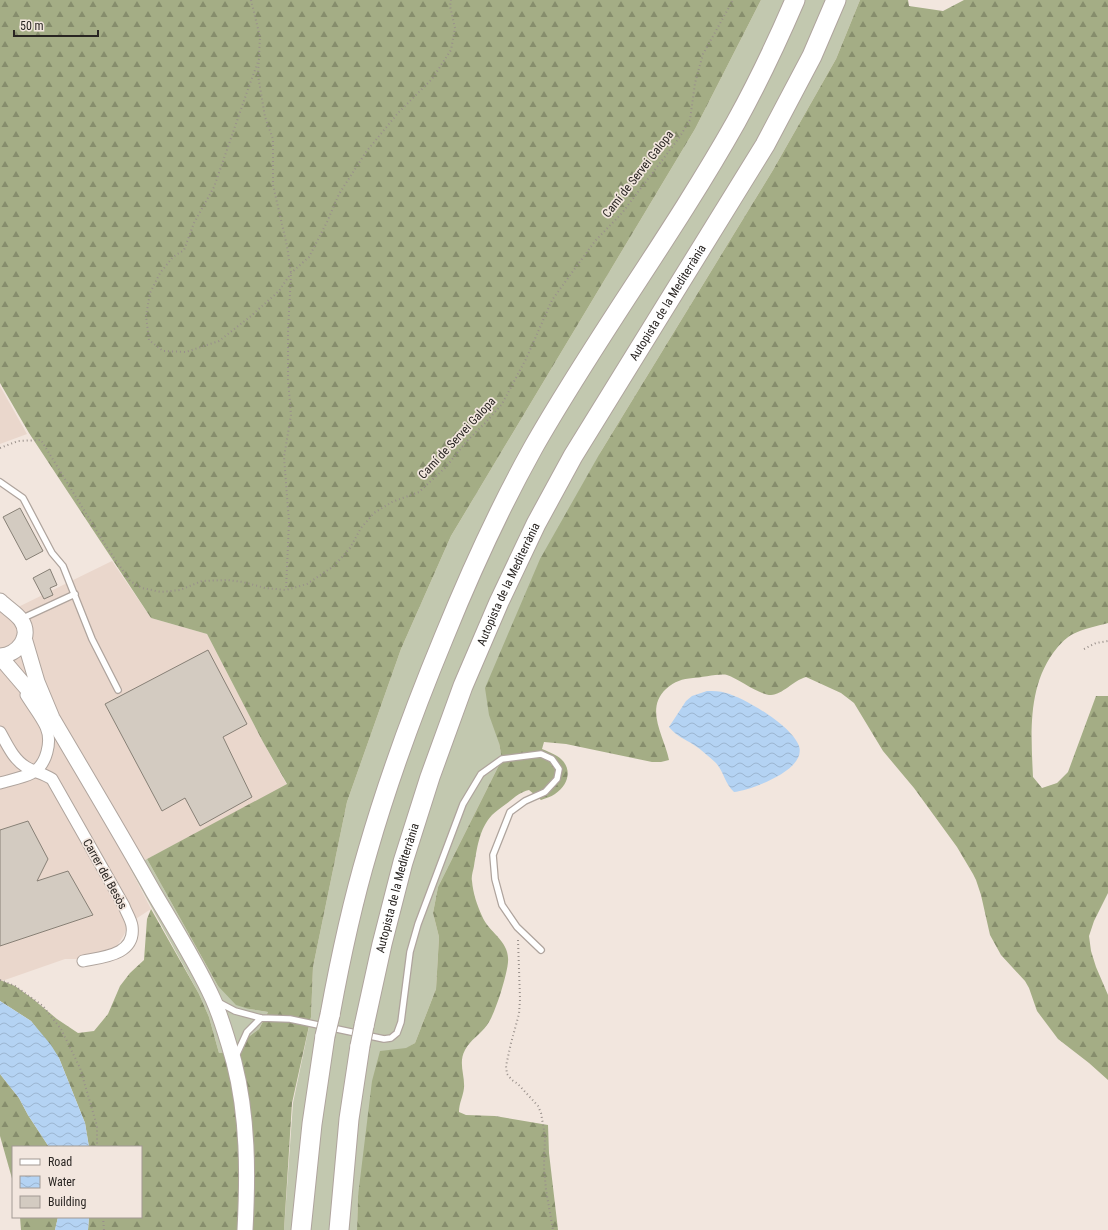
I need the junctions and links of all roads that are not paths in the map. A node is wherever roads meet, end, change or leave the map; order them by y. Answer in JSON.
{"nodes":[{"id":1,"x":795,"y":0,"type":"edge"},
{"id":2,"x":836,"y":0,"type":"edge"},
{"id":3,"x":0,"y":482,"type":"edge"},
{"id":4,"x":75,"y":594,"type":"junction"},
{"id":5,"x":8,"y":610,"type":"edge"},
{"id":6,"x":24,"y":638,"type":"junction"},
{"id":7,"x":0,"y":657,"type":"edge"},
{"id":8,"x":17,"y":676,"type":"junction"},
{"id":9,"x":118,"y":690,"type":"dead end"},
{"id":10,"x":52,"y":718,"type":"junction"},
{"id":11,"x":0,"y":732,"type":"edge"},
{"id":12,"x":35,"y":771,"type":"junction"},
{"id":13,"x":0,"y":783,"type":"edge"},
{"id":14,"x":541,"y":950,"type":"dead end"},
{"id":15,"x":83,"y":961,"type":"dead end"},
{"id":16,"x":212,"y":998,"type":"junction"},
{"id":17,"x":261,"y":1018,"type":"junction"},
{"id":18,"x":234,"y":1062,"type":"junction"},
{"id":19,"x":245,"y":1230,"type":"edge"},
{"id":20,"x":301,"y":1230,"type":"edge"},
{"id":21,"x":339,"y":1230,"type":"edge"}],
"edges":[{"from":1,"to":20,"type":"highway","bridge":true},
{"from":2,"to":21,"type":"highway","name":"Autopista de la Mediterrània","bridge":true},
{"from":3,"to":4,"type":"lane"},
{"from":4,"to":5,"type":"lane"},
{"from":4,"to":9,"type":"lane"},
{"from":5,"to":6,"type":"main road"},
{"from":6,"to":7,"type":"main road"},
{"from":6,"to":10,"type":"main road"},
{"from":7,"to":8,"type":"main road"},
{"from":8,"to":10,"type":"main road"},
{"from":8,"to":12,"type":"street"},
{"from":10,"to":16,"type":"main road"},
{"from":11,"to":12,"type":"street","name":"Carrer del Besòs"},
{"from":12,"to":13,"type":"street"},
{"from":12,"to":15,"type":"street","name":"Carrer del Besòs"},
{"from":14,"to":17,"type":"lane"},
{"from":16,"to":17,"type":"lane"},
{"from":16,"to":18,"type":"main road"},
{"from":17,"to":18,"type":"lane"},
{"from":18,"to":19,"type":"main road"}]}
